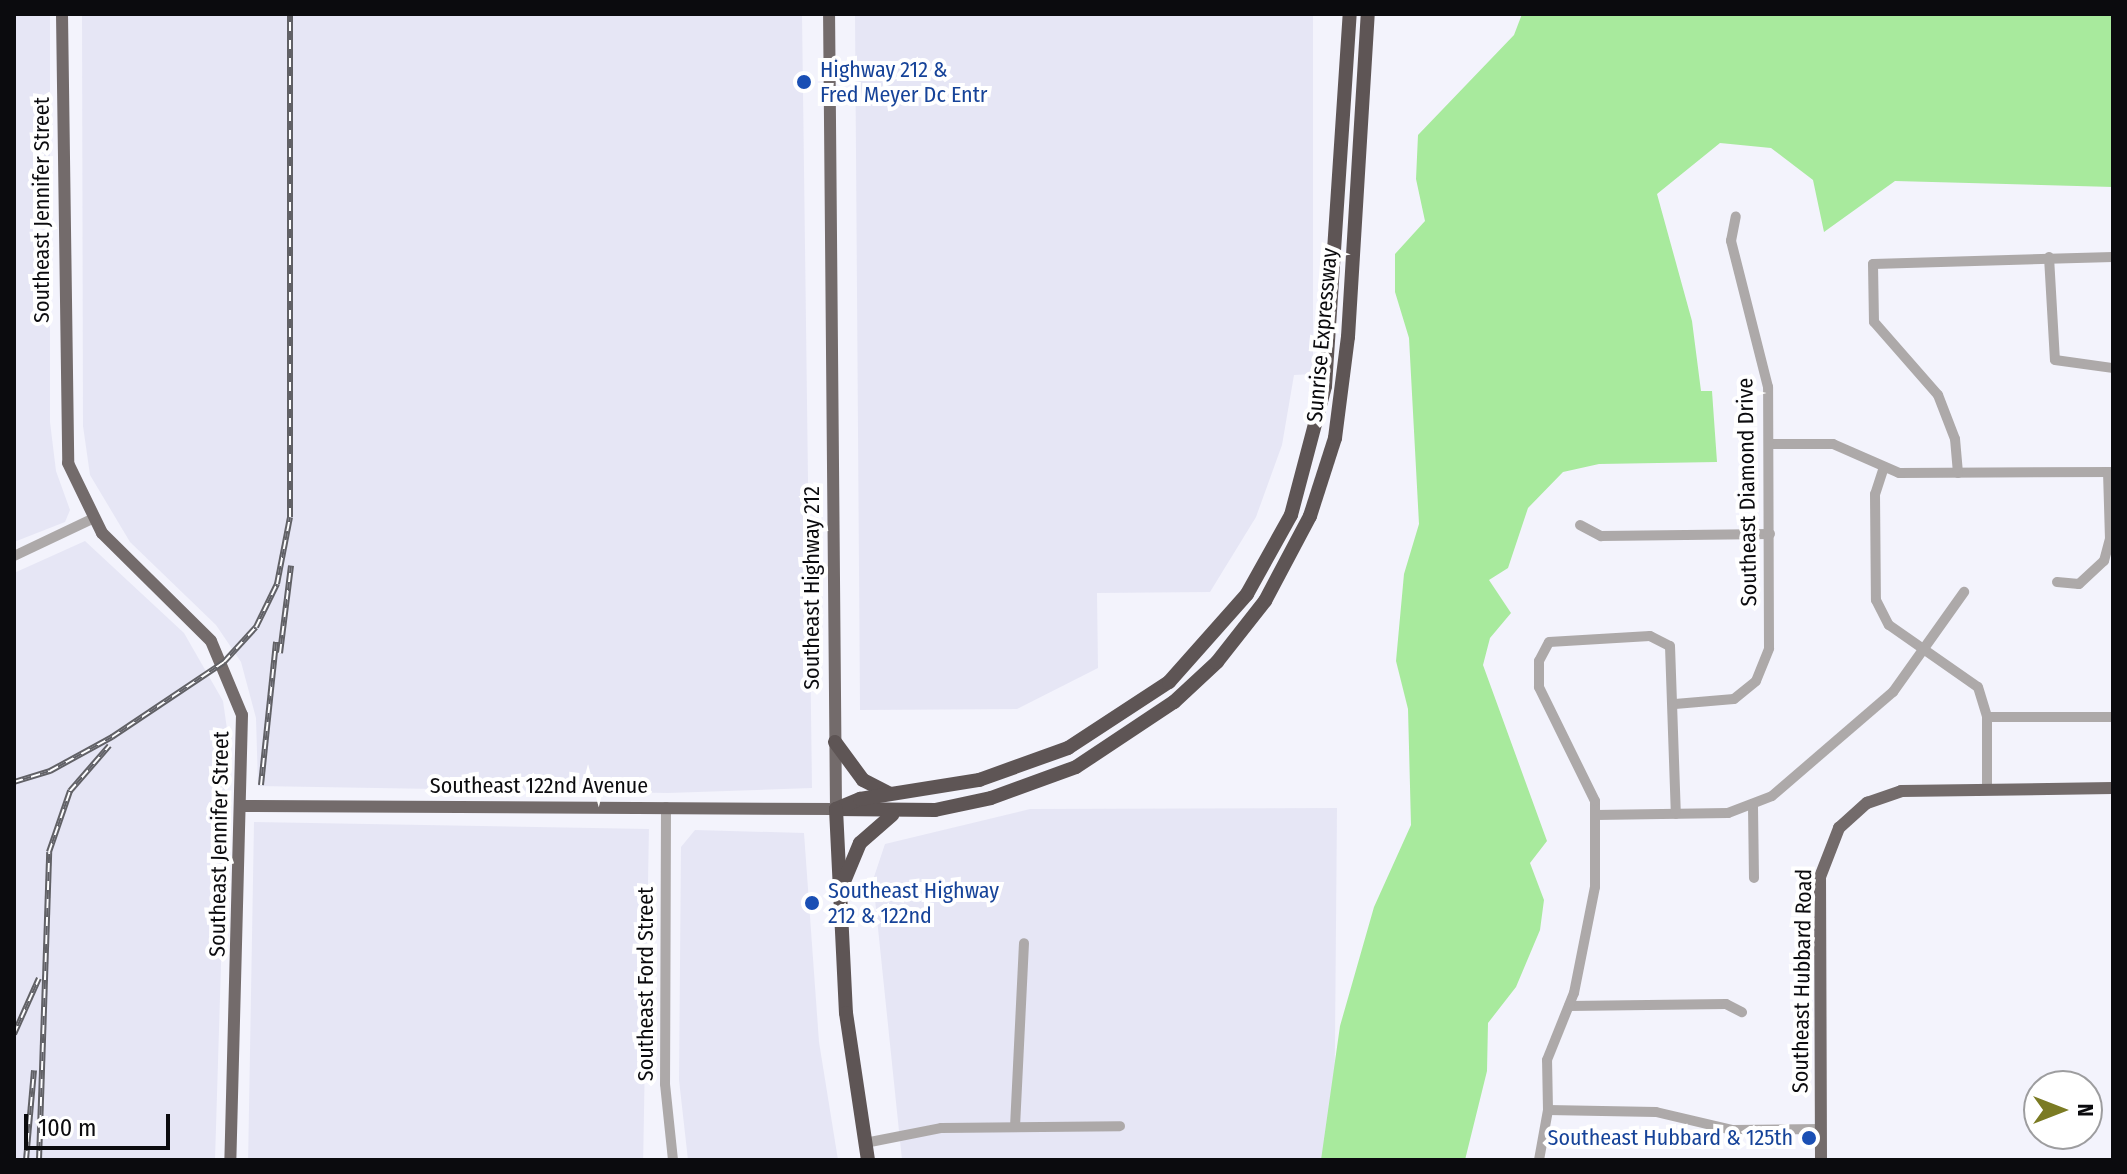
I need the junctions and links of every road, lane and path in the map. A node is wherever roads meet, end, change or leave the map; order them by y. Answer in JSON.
{"nodes":[{"id":1,"x":62,"y":14,"type":"edge"},
{"id":2,"x":829,"y":14,"type":"edge"},
{"id":3,"x":1350,"y":14,"type":"edge"},
{"id":4,"x":1368,"y":14,"type":"edge"},
{"id":5,"x":1736,"y":216,"type":"dead end"},
{"id":6,"x":2049,"y":257,"type":"junction"},
{"id":7,"x":2113,"y":257,"type":"edge"},
{"id":8,"x":2113,"y":368,"type":"edge"},
{"id":9,"x":1771,"y":444,"type":"junction"},
{"id":10,"x":1883,"y":470,"type":"junction"},
{"id":11,"x":2111,"y":472,"type":"edge"},
{"id":12,"x":1958,"y":473,"type":"junction"},
{"id":13,"x":92,"y":519,"type":"junction"},
{"id":14,"x":1580,"y":525,"type":"dead end"},
{"id":15,"x":1770,"y":534,"type":"junction"},
{"id":16,"x":14,"y":556,"type":"edge"},
{"id":17,"x":2057,"y":582,"type":"dead end"},
{"id":18,"x":1964,"y":592,"type":"dead end"},
{"id":19,"x":1925,"y":650,"type":"junction"},
{"id":20,"x":1675,"y":704,"type":"junction"},
{"id":21,"x":1987,"y":717,"type":"junction"},
{"id":22,"x":2113,"y":717,"type":"edge"},
{"id":23,"x":835,"y":742,"type":"junction"},
{"id":24,"x":2113,"y":788,"type":"edge"},
{"id":25,"x":1987,"y":789,"type":"junction"},
{"id":26,"x":890,"y":794,"type":"junction"},
{"id":27,"x":242,"y":806,"type":"junction"},
{"id":28,"x":666,"y":807,"type":"junction"},
{"id":29,"x":1753,"y":807,"type":"junction"},
{"id":30,"x":836,"y":809,"type":"junction"},
{"id":31,"x":892,"y":814,"type":"junction"},
{"id":32,"x":1676,"y":814,"type":"junction"},
{"id":33,"x":1596,"y":815,"type":"junction"},
{"id":34,"x":1754,"y":878,"type":"dead end"},
{"id":35,"x":839,"y":895,"type":"junction"},
{"id":36,"x":1024,"y":943,"type":"dead end"},
{"id":37,"x":1569,"y":1006,"type":"junction"},
{"id":38,"x":1742,"y":1012,"type":"dead end"},
{"id":39,"x":1548,"y":1110,"type":"junction"},
{"id":40,"x":1120,"y":1126,"type":"dead end"},
{"id":41,"x":1015,"y":1127,"type":"junction"},
{"id":42,"x":1820,"y":1129,"type":"junction"},
{"id":43,"x":865,"y":1143,"type":"junction"},
{"id":44,"x":230,"y":1160,"type":"edge"},
{"id":45,"x":673,"y":1160,"type":"edge"},
{"id":46,"x":868,"y":1160,"type":"edge"},
{"id":47,"x":1539,"y":1160,"type":"edge"},
{"id":48,"x":1821,"y":1160,"type":"edge"}],
"edges":[{"from":1,"to":13,"type":"main road","name":"Southeast Jennifer Street"},
{"from":2,"to":23,"type":"main road","name":"Southeast Highway 212"},
{"from":3,"to":26,"type":"highway","name":"Sunrise Expressway"},
{"from":4,"to":31,"type":"highway","name":"Sunrise Expressway"},
{"from":5,"to":9,"type":"street","name":"Southeast Diamond Drive"},
{"from":6,"to":7,"type":"street"},
{"from":6,"to":8,"type":"street"},
{"from":6,"to":12,"type":"street"},
{"from":9,"to":10,"type":"street"},
{"from":9,"to":15,"type":"street","name":"Southeast Diamond Drive"},
{"from":10,"to":12,"type":"street"},
{"from":10,"to":19,"type":"street"},
{"from":11,"to":12,"type":"street"},
{"from":11,"to":17,"type":"street"},
{"from":13,"to":16,"type":"street"},
{"from":13,"to":27,"type":"main road","name":"Southeast Jennifer Street"},
{"from":14,"to":15,"type":"street"},
{"from":15,"to":20,"type":"street","name":"Southeast Diamond Drive"},
{"from":18,"to":19,"type":"street"},
{"from":19,"to":21,"type":"street"},
{"from":19,"to":29,"type":"street"},
{"from":20,"to":32,"type":"street"},
{"from":20,"to":33,"type":"street"},
{"from":21,"to":22,"type":"street"},
{"from":21,"to":25,"type":"street"},
{"from":23,"to":26,"type":"highway"},
{"from":23,"to":30,"type":"main road","name":"Southeast Highway 212"},
{"from":24,"to":25,"type":"main road"},
{"from":25,"to":42,"type":"main road","name":"Southeast Hubbard Road"},
{"from":26,"to":30,"type":"highway","name":"Sunrise Expressway"},
{"from":27,"to":28,"type":"main road","name":"Southeast 122nd Avenue"},
{"from":27,"to":44,"type":"main road","name":"Southeast Jennifer Street"},
{"from":28,"to":30,"type":"main road","name":"Southeast 122nd Avenue"},
{"from":28,"to":45,"type":"street","name":"Southeast Ford Street"},
{"from":29,"to":32,"type":"street"},
{"from":29,"to":34,"type":"street"},
{"from":30,"to":31,"type":"highway","name":"Sunrise Expressway"},
{"from":30,"to":35,"type":"highway","name":"Southeast Highway 212"},
{"from":31,"to":35,"type":"highway"},
{"from":32,"to":33,"type":"street"},
{"from":33,"to":37,"type":"street"},
{"from":35,"to":43,"type":"highway","name":"Southeast Highway 212"},
{"from":36,"to":41,"type":"street"},
{"from":37,"to":38,"type":"street"},
{"from":37,"to":39,"type":"street"},
{"from":39,"to":42,"type":"street"},
{"from":39,"to":47,"type":"street"},
{"from":40,"to":41,"type":"street"},
{"from":41,"to":43,"type":"street"},
{"from":42,"to":48,"type":"main road","name":"Southeast Hubbard Road"},
{"from":43,"to":46,"type":"highway","name":"Southeast Highway 212"}]}
